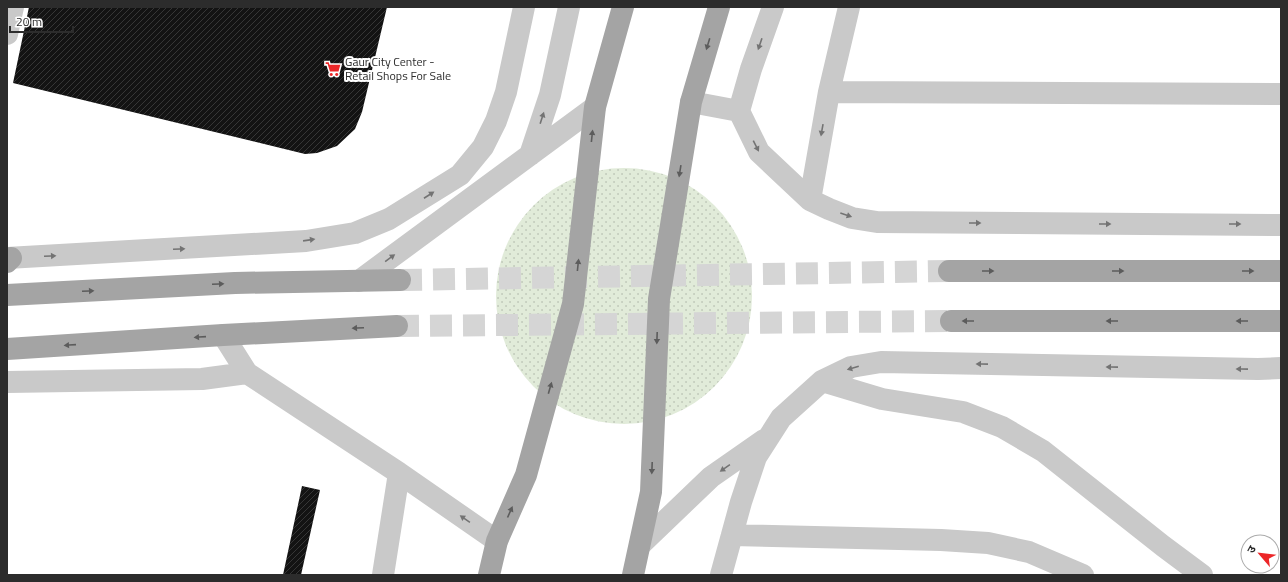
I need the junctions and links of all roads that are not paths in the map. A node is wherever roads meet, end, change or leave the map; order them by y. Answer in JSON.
{"nodes":[{"id":1,"x":13,"y":7,"type":"edge"},
{"id":2,"x":524,"y":7,"type":"edge"},
{"id":3,"x":569,"y":7,"type":"edge"},
{"id":4,"x":623,"y":7,"type":"edge"},
{"id":5,"x":719,"y":7,"type":"edge"},
{"id":6,"x":773,"y":7,"type":"edge"},
{"id":7,"x":849,"y":7,"type":"edge"},
{"id":8,"x":7,"y":34,"type":"edge"},
{"id":9,"x":829,"y":92,"type":"junction"},
{"id":10,"x":1281,"y":94,"type":"edge"},
{"id":11,"x":691,"y":102,"type":"junction"},
{"id":12,"x":595,"y":107,"type":"junction"},
{"id":13,"x":739,"y":111,"type":"junction"},
{"id":14,"x":530,"y":155,"type":"junction"},
{"id":15,"x":460,"y":175,"type":"junction"},
{"id":16,"x":492,"y":183,"type":"junction"},
{"id":17,"x":810,"y":200,"type":"junction"},
{"id":18,"x":1281,"y":225,"type":"edge"},
{"id":19,"x":8,"y":259,"type":"edge"},
{"id":20,"x":949,"y":270,"type":"tunnel mouth"},
{"id":21,"x":1281,"y":271,"type":"edge"},
{"id":22,"x":400,"y":280,"type":"tunnel mouth"},
{"id":23,"x":359,"y":281,"type":"junction"},
{"id":24,"x":7,"y":295,"type":"edge"},
{"id":25,"x":951,"y":321,"type":"tunnel mouth"},
{"id":26,"x":1281,"y":321,"type":"edge"},
{"id":27,"x":397,"y":326,"type":"tunnel mouth"},
{"id":28,"x":223,"y":335,"type":"junction"},
{"id":29,"x":7,"y":350,"type":"edge"},
{"id":30,"x":1281,"y":368,"type":"edge"},
{"id":31,"x":247,"y":373,"type":"junction"},
{"id":32,"x":822,"y":381,"type":"junction"},
{"id":33,"x":7,"y":382,"type":"edge"},
{"id":34,"x":768,"y":437,"type":"junction"},
{"id":35,"x":399,"y":473,"type":"junction"},
{"id":36,"x":732,"y":535,"type":"junction"},
{"id":37,"x":497,"y":541,"type":"junction"},
{"id":38,"x":640,"y":544,"type":"junction"},
{"id":39,"x":383,"y":575,"type":"edge"},
{"id":40,"x":489,"y":575,"type":"edge"},
{"id":41,"x":633,"y":575,"type":"edge"},
{"id":42,"x":721,"y":575,"type":"edge"},
{"id":43,"x":1083,"y":575,"type":"edge"},
{"id":44,"x":1202,"y":575,"type":"edge"}],
"edges":[{"from":1,"to":8,"type":"street"},
{"from":2,"to":15,"type":"street"},
{"from":14,"to":3,"type":"street","one_way":true},
{"from":4,"to":12,"type":"main road"},
{"from":5,"to":11,"type":"main road","one_way":true},
{"from":6,"to":13,"type":"street","one_way":true},
{"from":7,"to":9,"type":"street"},
{"from":9,"to":10,"type":"street"},
{"from":9,"to":17,"type":"street","one_way":true},
{"from":11,"to":13,"type":"street"},
{"from":11,"to":38,"type":"main road","one_way":true},
{"from":12,"to":14,"type":"street"},
{"from":37,"to":12,"type":"main road","one_way":true},
{"from":13,"to":17,"type":"street","one_way":true},
{"from":14,"to":16,"type":"street"},
{"from":15,"to":16,"type":"street"},
{"from":19,"to":15,"type":"street","one_way":true},
{"from":23,"to":16,"type":"street","one_way":true},
{"from":17,"to":18,"type":"street","one_way":true},
{"from":20,"to":21,"type":"main road","one_way":true},
{"from":22,"to":23,"type":"main road"},
{"from":24,"to":23,"type":"main road","one_way":true},
{"from":26,"to":25,"type":"main road","one_way":true},
{"from":27,"to":28,"type":"main road","one_way":true},
{"from":28,"to":29,"type":"main road","one_way":true},
{"from":28,"to":31,"type":"street"},
{"from":30,"to":32,"type":"street","one_way":true},
{"from":31,"to":33,"type":"street"},
{"from":31,"to":35,"type":"street"},
{"from":32,"to":34,"type":"street"},
{"from":32,"to":44,"type":"street"},
{"from":34,"to":36,"type":"street"},
{"from":34,"to":38,"type":"street","one_way":true},
{"from":37,"to":35,"type":"street","one_way":true},
{"from":35,"to":39,"type":"street"},
{"from":36,"to":42,"type":"street"},
{"from":36,"to":43,"type":"street"},
{"from":37,"to":40,"type":"main road"},
{"from":38,"to":41,"type":"main road"}]}
